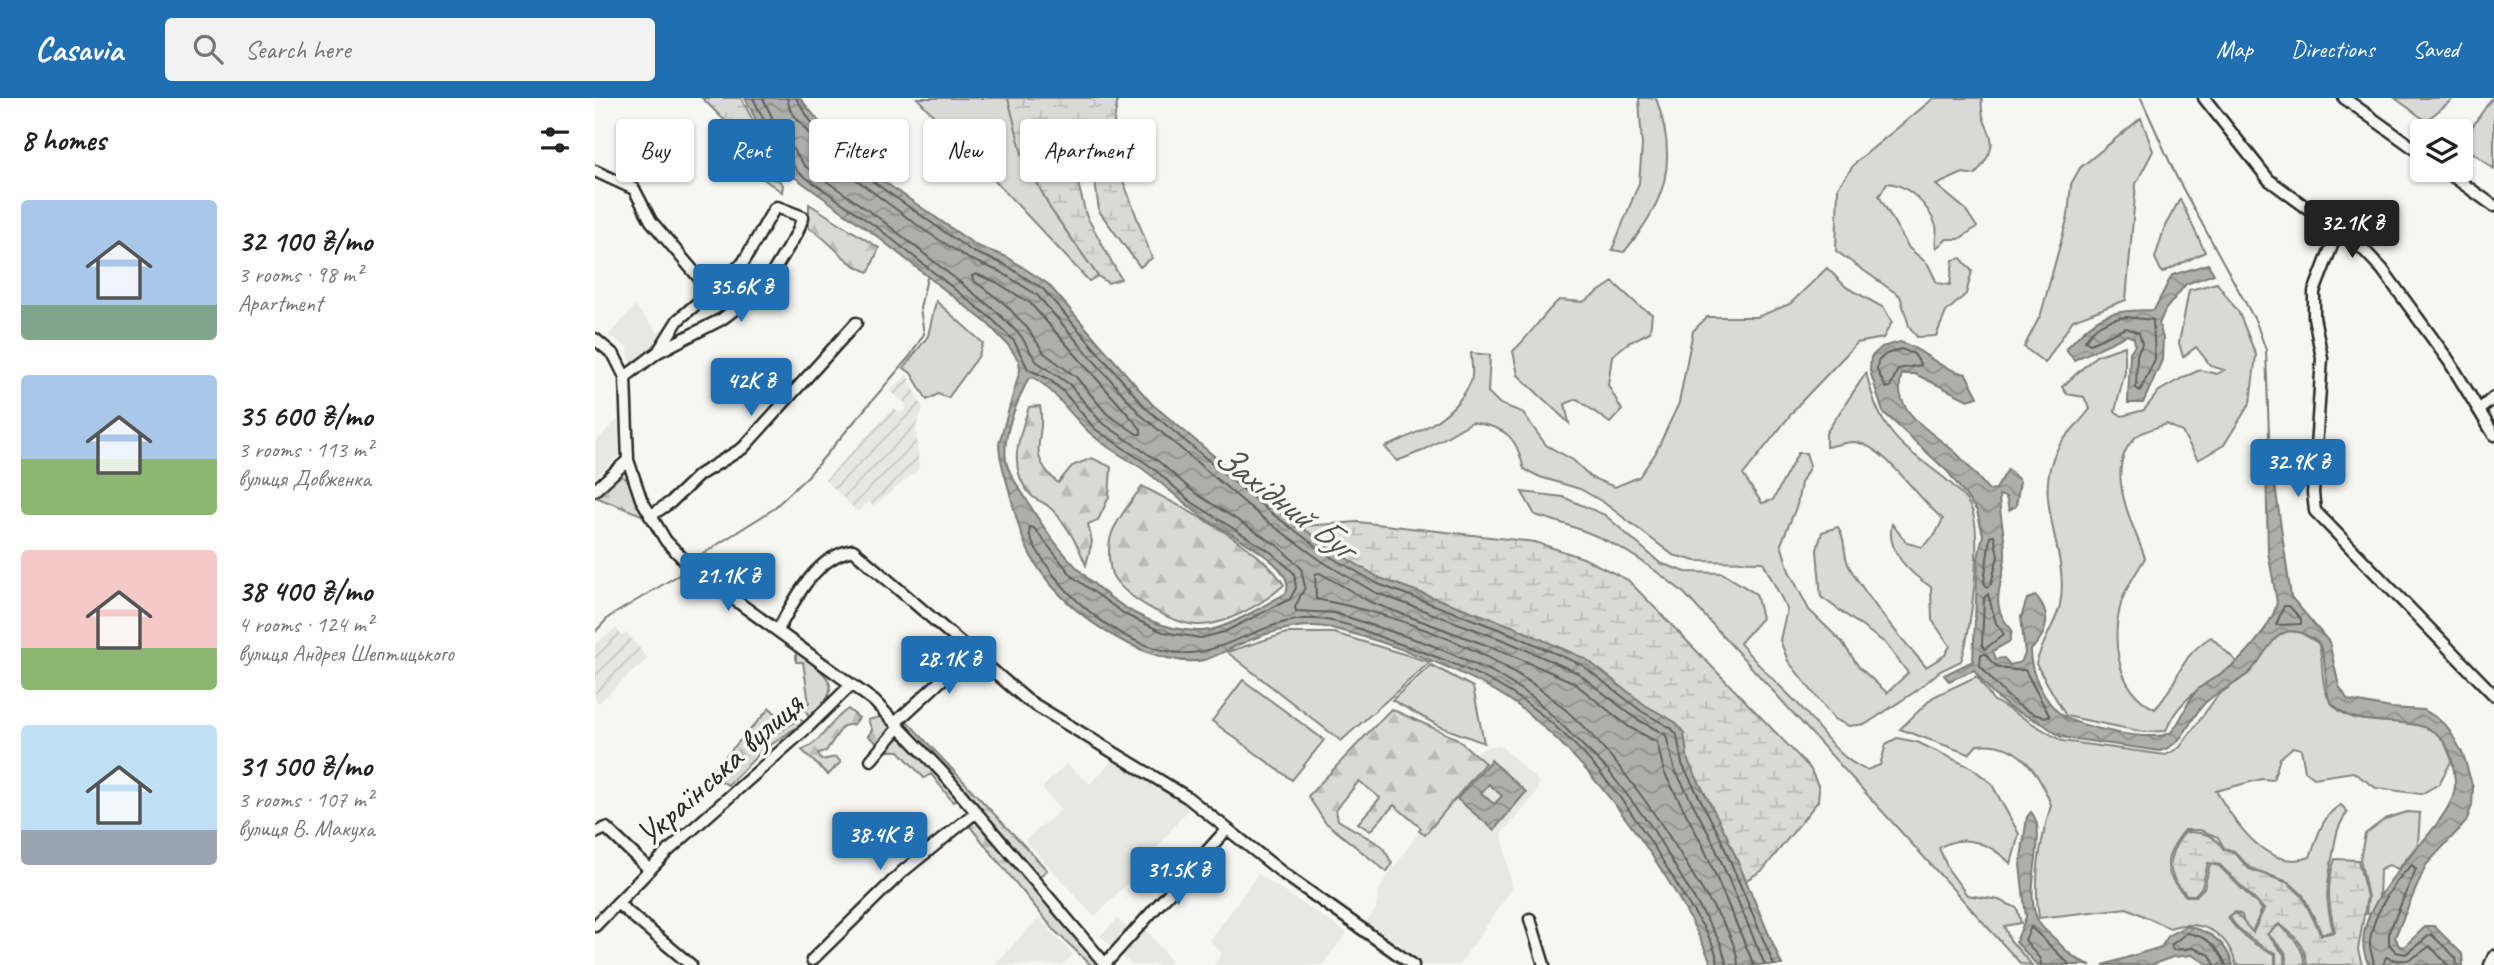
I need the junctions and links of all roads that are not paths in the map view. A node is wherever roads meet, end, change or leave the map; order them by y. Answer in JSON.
{"nodes":[{"id":1,"x":2204,"y":98,"type":"edge"},
{"id":2,"x":2344,"y":98,"type":"edge"},
{"id":3,"x":2410,"y":145,"type":"edge"},
{"id":4,"x":595,"y":171,"type":"edge"},
{"id":5,"x":2461,"y":182,"type":"edge"},
{"id":6,"x":2494,"y":205,"type":"edge"},
{"id":7,"x":2338,"y":230,"type":"junction"},
{"id":8,"x":711,"y":292,"type":"junction"},
{"id":9,"x":856,"y":323,"type":"dead end"},
{"id":10,"x":595,"y":339,"type":"edge"},
{"id":11,"x":658,"y":352,"type":"junction"},
{"id":12,"x":625,"y":377,"type":"junction"},
{"id":13,"x":2494,"y":397,"type":"edge"},
{"id":14,"x":2479,"y":410,"type":"junction"},
{"id":15,"x":2494,"y":435,"type":"edge"},
{"id":16,"x":628,"y":460,"type":"junction"},
{"id":17,"x":595,"y":490,"type":"edge"},
{"id":18,"x":650,"y":516,"type":"junction"},
{"id":19,"x":778,"y":630,"type":"junction"},
{"id":20,"x":971,"y":653,"type":"junction"},
{"id":21,"x":851,"y":685,"type":"junction"},
{"id":22,"x":2494,"y":695,"type":"edge"},
{"id":23,"x":897,"y":725,"type":"junction"},
{"id":24,"x":871,"y":760,"type":"dead end"},
{"id":25,"x":976,"y":812,"type":"junction"},
{"id":26,"x":1227,"y":829,"type":"junction"},
{"id":27,"x":595,"y":833,"type":"edge"},
{"id":28,"x":649,"y":869,"type":"junction"},
{"id":29,"x":617,"y":904,"type":"junction"},
{"id":30,"x":1530,"y":919,"type":"dead end"},
{"id":31,"x":595,"y":926,"type":"edge"},
{"id":32,"x":2494,"y":956,"type":"edge"},
{"id":33,"x":813,"y":960,"type":"dead end"},
{"id":34,"x":1106,"y":964,"type":"edge"},
{"id":35,"x":691,"y":965,"type":"edge"},
{"id":36,"x":1413,"y":965,"type":"edge"},
{"id":37,"x":1544,"y":965,"type":"edge"},
{"id":38,"x":2490,"y":965,"type":"edge"}],
"edges":[{"from":1,"to":7,"type":"street"},
{"from":2,"to":3,"type":"street"},
{"from":4,"to":8,"type":"street"},
{"from":5,"to":6,"type":"street"},
{"from":7,"to":14,"type":"street"},
{"from":7,"to":22,"type":"street"},
{"from":8,"to":11,"type":"street"},
{"from":8,"to":11,"type":"street"},
{"from":9,"to":18,"type":"street"},
{"from":10,"to":12,"type":"street"},
{"from":11,"to":12,"type":"street"},
{"from":12,"to":16,"type":"street"},
{"from":13,"to":14,"type":"street"},
{"from":14,"to":15,"type":"street"},
{"from":16,"to":17,"type":"street"},
{"from":16,"to":18,"type":"street"},
{"from":18,"to":19,"type":"street"},
{"from":19,"to":20,"type":"street"},
{"from":19,"to":21,"type":"street"},
{"from":20,"to":23,"type":"street"},
{"from":20,"to":26,"type":"street"},
{"from":21,"to":23,"type":"street"},
{"from":21,"to":28,"type":"street","name":"Українська вулиця"},
{"from":23,"to":24,"type":"street"},
{"from":23,"to":25,"type":"street"},
{"from":25,"to":33,"type":"street"},
{"from":25,"to":34,"type":"street"},
{"from":26,"to":34,"type":"street"},
{"from":26,"to":36,"type":"street"},
{"from":27,"to":28,"type":"street"},
{"from":28,"to":29,"type":"street","name":"Українська вулиця"},
{"from":29,"to":31,"type":"street","name":"Українська вулиця"},
{"from":29,"to":35,"type":"street"},
{"from":30,"to":37,"type":"street"},
{"from":32,"to":38,"type":"street"}]}
